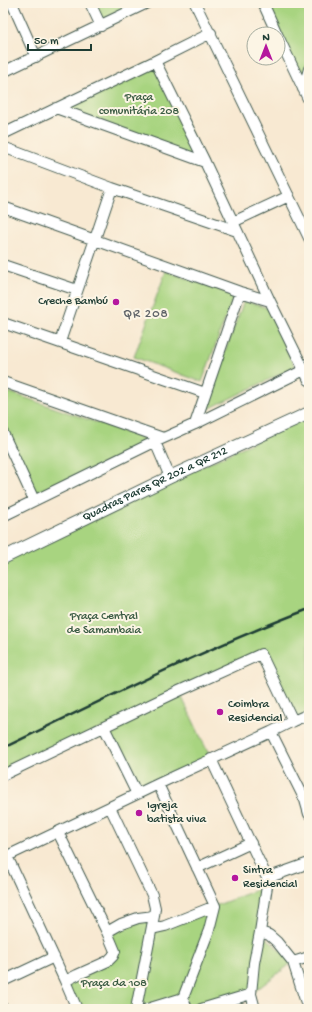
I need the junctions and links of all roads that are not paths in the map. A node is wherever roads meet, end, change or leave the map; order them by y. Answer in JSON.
{"nodes":[{"id":1,"x":12,"y":3,"type":"edge"},
{"id":2,"x":90,"y":3,"type":"edge"},
{"id":3,"x":147,"y":3,"type":"edge"},
{"id":4,"x":195,"y":3,"type":"edge"},
{"id":5,"x":265,"y":4,"type":"edge"},
{"id":6,"x":102,"y":26,"type":"junction"},
{"id":7,"x":274,"y":26,"type":"edge"},
{"id":8,"x":210,"y":33,"type":"junction"},
{"id":9,"x":286,"y":52,"type":"edge"},
{"id":10,"x":36,"y":57,"type":"junction"},
{"id":11,"x":155,"y":61,"type":"junction"},
{"id":12,"x":3,"y":72,"type":"edge"},
{"id":13,"x":308,"y":73,"type":"edge"},
{"id":14,"x":303,"y":89,"type":"junction"},
{"id":15,"x":309,"y":101,"type":"edge"},
{"id":16,"x":56,"y":108,"type":"junction"},
{"id":17,"x":3,"y":134,"type":"edge"},
{"id":18,"x":3,"y":147,"type":"edge"},
{"id":19,"x":205,"y":162,"type":"junction"},
{"id":20,"x":112,"y":188,"type":"junction"},
{"id":21,"x":289,"y":196,"type":"junction"},
{"id":22,"x":3,"y":207,"type":"edge"},
{"id":23,"x":235,"y":226,"type":"junction"},
{"id":24,"x":309,"y":238,"type":"edge"},
{"id":25,"x":95,"y":240,"type":"junction"},
{"id":26,"x":3,"y":265,"type":"edge"},
{"id":27,"x":77,"y":290,"type":"junction"},
{"id":28,"x":240,"y":292,"type":"junction"},
{"id":29,"x":270,"y":301,"type":"junction"},
{"id":30,"x":3,"y":323,"type":"edge"},
{"id":31,"x":60,"y":342,"type":"junction"},
{"id":32,"x":304,"y":370,"type":"junction"},
{"id":33,"x":309,"y":380,"type":"edge"},
{"id":34,"x":3,"y":382,"type":"edge"},
{"id":35,"x":205,"y":393,"type":"junction"},
{"id":36,"x":309,"y":413,"type":"edge"},
{"id":37,"x":195,"y":424,"type":"junction"},
{"id":38,"x":3,"y":433,"type":"edge"},
{"id":39,"x":159,"y":440,"type":"junction"},
{"id":40,"x":170,"y":477,"type":"junction"},
{"id":41,"x":34,"y":500,"type":"junction"},
{"id":42,"x":3,"y":516,"type":"edge"},
{"id":43,"x":3,"y":558,"type":"edge"},
{"id":44,"x":309,"y":714,"type":"edge"},
{"id":45,"x":293,"y":721,"type":"junction"},
{"id":46,"x":104,"y":727,"type":"junction"},
{"id":47,"x":271,"y":732,"type":"junction"},
{"id":48,"x":211,"y":759,"type":"junction"},
{"id":49,"x":3,"y":775,"type":"edge"},
{"id":50,"x":158,"y":784,"type":"junction"},
{"id":51,"x":137,"y":794,"type":"junction"},
{"id":52,"x":110,"y":807,"type":"junction"},
{"id":53,"x":309,"y":814,"type":"edge"},
{"id":54,"x":58,"y":832,"type":"junction"},
{"id":55,"x":251,"y":843,"type":"junction"},
{"id":56,"x":5,"y":857,"type":"edge"},
{"id":57,"x":309,"y":863,"type":"edge"},
{"id":58,"x":197,"y":868,"type":"junction"},
{"id":59,"x":267,"y":878,"type":"junction"},
{"id":60,"x":215,"y":906,"type":"junction"},
{"id":61,"x":154,"y":916,"type":"junction"},
{"id":62,"x":152,"y":929,"type":"junction"},
{"id":63,"x":107,"y":932,"type":"junction"},
{"id":64,"x":260,"y":932,"type":"junction"},
{"id":65,"x":54,"y":957,"type":"junction"},
{"id":66,"x":309,"y":957,"type":"edge"},
{"id":67,"x":293,"y":962,"type":"junction"},
{"id":68,"x":3,"y":981,"type":"edge"},
{"id":69,"x":65,"y":981,"type":"junction"},
{"id":70,"x":251,"y":994,"type":"junction"},
{"id":71,"x":184,"y":998,"type":"junction"},
{"id":72,"x":77,"y":1009,"type":"edge"},
{"id":73,"x":136,"y":1009,"type":"edge"},
{"id":74,"x":147,"y":1009,"type":"edge"},
{"id":75,"x":187,"y":1009,"type":"edge"},
{"id":76,"x":201,"y":1009,"type":"edge"},
{"id":77,"x":255,"y":1009,"type":"edge"},
{"id":78,"x":308,"y":1009,"type":"edge"}],
"edges":[{"from":1,"to":10,"type":"street"},
{"from":2,"to":6,"type":"street"},
{"from":3,"to":6,"type":"street"},
{"from":4,"to":8,"type":"street"},
{"from":5,"to":7,"type":"street"},
{"from":6,"to":10,"type":"street"},
{"from":8,"to":11,"type":"street"},
{"from":8,"to":21,"type":"street"},
{"from":9,"to":14,"type":"street"},
{"from":10,"to":12,"type":"street"},
{"from":11,"to":16,"type":"street"},
{"from":11,"to":19,"type":"street"},
{"from":13,"to":14,"type":"street"},
{"from":14,"to":15,"type":"street"},
{"from":16,"to":17,"type":"street"},
{"from":16,"to":19,"type":"street"},
{"from":18,"to":20,"type":"street"},
{"from":19,"to":23,"type":"street"},
{"from":20,"to":23,"type":"street"},
{"from":20,"to":25,"type":"street"},
{"from":21,"to":23,"type":"street"},
{"from":21,"to":24,"type":"street"},
{"from":22,"to":25,"type":"street"},
{"from":23,"to":29,"type":"street"},
{"from":25,"to":27,"type":"street"},
{"from":25,"to":28,"type":"street"},
{"from":26,"to":27,"type":"street"},
{"from":27,"to":31,"type":"street"},
{"from":28,"to":29,"type":"street"},
{"from":28,"to":35,"type":"street"},
{"from":29,"to":32,"type":"street"},
{"from":30,"to":31,"type":"street"},
{"from":31,"to":35,"type":"street"},
{"from":32,"to":33,"type":"street"},
{"from":32,"to":37,"type":"street"},
{"from":34,"to":39,"type":"street"},
{"from":35,"to":37,"type":"street"},
{"from":36,"to":40,"type":"street","name":"Quadras Pares QR 202 a QR 212"},
{"from":37,"to":39,"type":"street"},
{"from":38,"to":41,"type":"street"},
{"from":39,"to":40,"type":"street"},
{"from":39,"to":41,"type":"street"},
{"from":40,"to":43,"type":"street","name":"Quadras Pares QR 202 a QR 212"},
{"from":41,"to":42,"type":"street"},
{"from":44,"to":45,"type":"street"},
{"from":45,"to":46,"type":"street"},
{"from":45,"to":47,"type":"street"},
{"from":46,"to":49,"type":"street"},
{"from":46,"to":51,"type":"street"},
{"from":47,"to":48,"type":"street"},
{"from":47,"to":53,"type":"street"},
{"from":48,"to":50,"type":"street"},
{"from":48,"to":55,"type":"street"},
{"from":50,"to":51,"type":"street"},
{"from":50,"to":58,"type":"street"},
{"from":51,"to":52,"type":"street"},
{"from":52,"to":54,"type":"street"},
{"from":52,"to":61,"type":"street"},
{"from":54,"to":56,"type":"street"},
{"from":54,"to":63,"type":"street"},
{"from":55,"to":58,"type":"street"},
{"from":55,"to":59,"type":"street"},
{"from":56,"to":65,"type":"street"},
{"from":57,"to":59,"type":"street"},
{"from":58,"to":60,"type":"street"},
{"from":59,"to":64,"type":"street"},
{"from":60,"to":62,"type":"street"},
{"from":60,"to":71,"type":"street"},
{"from":61,"to":62,"type":"street"},
{"from":61,"to":63,"type":"street"},
{"from":62,"to":73,"type":"street"},
{"from":63,"to":69,"type":"street"},
{"from":64,"to":67,"type":"street"},
{"from":64,"to":70,"type":"street"},
{"from":65,"to":68,"type":"street"},
{"from":65,"to":69,"type":"street"},
{"from":66,"to":67,"type":"street"},
{"from":67,"to":78,"type":"street"},
{"from":69,"to":72,"type":"street"},
{"from":70,"to":76,"type":"street"},
{"from":70,"to":77,"type":"street"},
{"from":71,"to":74,"type":"street"},
{"from":71,"to":75,"type":"street"}]}
